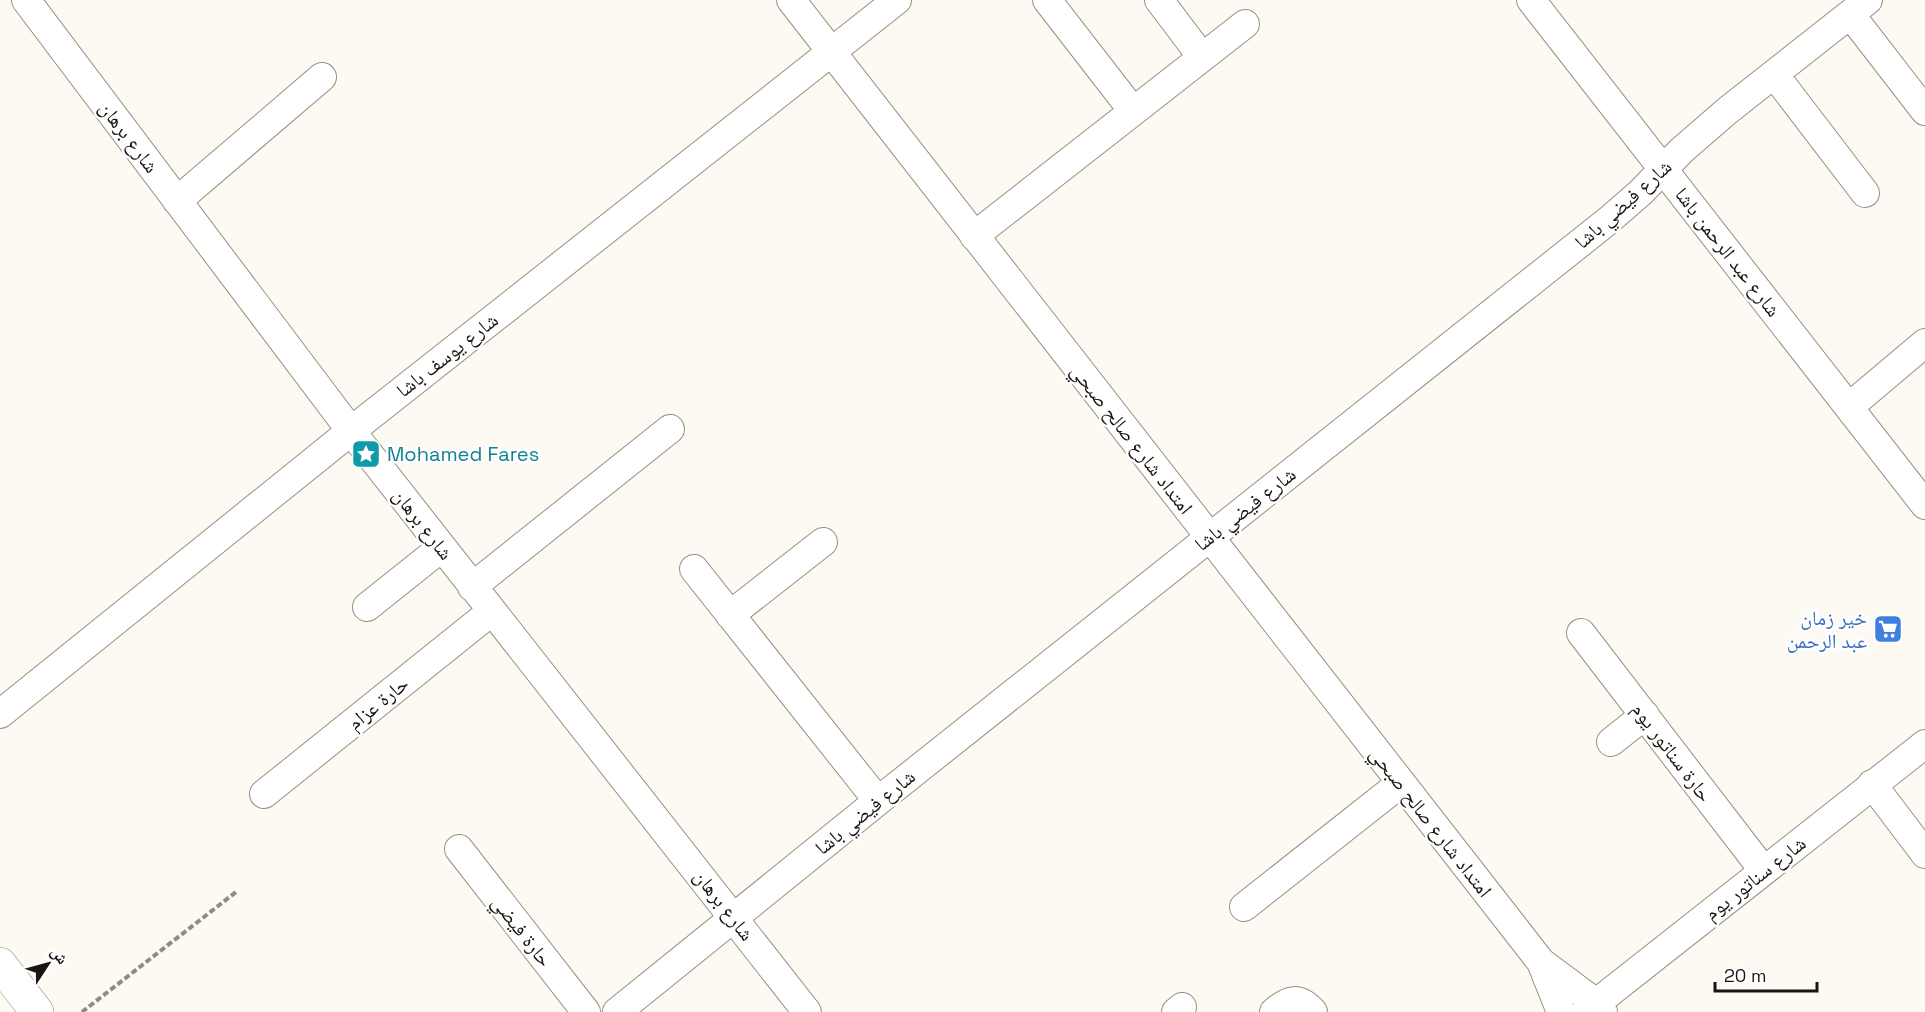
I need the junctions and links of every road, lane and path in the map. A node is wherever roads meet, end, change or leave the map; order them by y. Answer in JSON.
{"nodes":[{"id":1,"x":26,"y":0,"type":"edge"},
{"id":2,"x":791,"y":0,"type":"edge"},
{"id":3,"x":897,"y":0,"type":"edge"},
{"id":4,"x":1047,"y":0,"type":"edge"},
{"id":5,"x":1159,"y":0,"type":"edge"},
{"id":6,"x":1531,"y":0,"type":"edge"},
{"id":7,"x":1859,"y":7,"type":"edge"},
{"id":8,"x":1245,"y":24,"type":"dead end"},
{"id":9,"x":831,"y":51,"type":"junction"},
{"id":10,"x":1202,"y":57,"type":"junction"},
{"id":11,"x":1774,"y":74,"type":"junction"},
{"id":12,"x":322,"y":77,"type":"dead end"},
{"id":13,"x":1132,"y":111,"type":"junction"},
{"id":14,"x":1925,"y":111,"type":"edge"},
{"id":15,"x":1663,"y":169,"type":"junction"},
{"id":16,"x":1865,"y":193,"type":"dead end"},
{"id":17,"x":177,"y":201,"type":"junction"},
{"id":18,"x":974,"y":236,"type":"junction"},
{"id":19,"x":1925,"y":343,"type":"edge"},
{"id":20,"x":1849,"y":406,"type":"junction"},
{"id":21,"x":670,"y":429,"type":"dead end"},
{"id":22,"x":351,"y":431,"type":"junction"},
{"id":23,"x":1925,"y":505,"type":"edge"},
{"id":24,"x":1209,"y":537,"type":"junction"},
{"id":25,"x":823,"y":542,"type":"dead end"},
{"id":26,"x":441,"y":548,"type":"junction"},
{"id":27,"x":694,"y":569,"type":"dead end"},
{"id":28,"x":472,"y":587,"type":"junction"},
{"id":29,"x":367,"y":607,"type":"dead end"},
{"id":30,"x":492,"y":611,"type":"junction"},
{"id":31,"x":730,"y":615,"type":"junction"},
{"id":32,"x":1581,"y":633,"type":"dead end"},
{"id":33,"x":0,"y":714,"type":"edge"},
{"id":34,"x":1645,"y":716,"type":"junction"},
{"id":35,"x":1611,"y":742,"type":"dead end"},
{"id":36,"x":1923,"y":749,"type":"edge"},
{"id":37,"x":1401,"y":783,"type":"junction"},
{"id":38,"x":1872,"y":784,"type":"junction"},
{"id":39,"x":264,"y":794,"type":"dead end"},
{"id":40,"x":878,"y":801,"type":"junction"},
{"id":41,"x":459,"y":849,"type":"dead end"},
{"id":42,"x":1925,"y":854,"type":"edge"},
{"id":43,"x":1764,"y":871,"type":"junction"},
{"id":44,"x":236,"y":892,"type":"dead end"},
{"id":45,"x":1244,"y":907,"type":"dead end"},
{"id":46,"x":733,"y":917,"type":"junction"},
{"id":47,"x":1541,"y":962,"type":"junction"},
{"id":48,"x":0,"y":964,"type":"edge"},
{"id":49,"x":1595,"y":1009,"type":"edge"},
{"id":50,"x":37,"y":1012,"type":"edge"},
{"id":51,"x":82,"y":1012,"type":"edge"},
{"id":52,"x":586,"y":1012,"type":"edge"},
{"id":53,"x":617,"y":1012,"type":"edge"},
{"id":54,"x":807,"y":1012,"type":"edge"},
{"id":55,"x":1274,"y":1012,"type":"edge"},
{"id":56,"x":1313,"y":1012,"type":"edge"},
{"id":57,"x":1561,"y":1012,"type":"edge"}],
"edges":[{"from":1,"to":17,"type":"street","name":"شارع برهان"},
{"from":2,"to":9,"type":"street","name":"امتداد شارع صالح صبحي"},
{"from":3,"to":9,"type":"street","name":"شارع يوسف باشا"},
{"from":4,"to":13,"type":"street"},
{"from":5,"to":10,"type":"street"},
{"from":6,"to":15,"type":"street","name":"شارع عبد الرحمن باشا"},
{"from":7,"to":11,"type":"street","name":"شارع فيضي باشا"},
{"from":7,"to":14,"type":"street"},
{"from":8,"to":10,"type":"street"},
{"from":9,"to":18,"type":"street","name":"امتداد شارع صالح صبحي"},
{"from":9,"to":22,"type":"street","name":"شارع يوسف باشا"},
{"from":10,"to":13,"type":"street"},
{"from":11,"to":15,"type":"street","name":"شارع فيضي باشا"},
{"from":11,"to":16,"type":"street"},
{"from":12,"to":17,"type":"street"},
{"from":13,"to":18,"type":"street"},
{"from":15,"to":20,"type":"street","name":"شارع عبد الرحمن باشا"},
{"from":15,"to":24,"type":"street","name":"شارع فيضي باشا"},
{"from":17,"to":22,"type":"street","name":"شارع برهان"},
{"from":18,"to":24,"type":"street","name":"امتداد شارع صالح صبحي"},
{"from":19,"to":20,"type":"street"},
{"from":20,"to":23,"type":"street","name":"شارع عبد الرحمن باشا"},
{"from":21,"to":28,"type":"street"},
{"from":22,"to":26,"type":"street","name":"شارع برهان"},
{"from":22,"to":33,"type":"street","name":"شارع يوسف باشا"},
{"from":24,"to":37,"type":"street","name":"امتداد شارع صالح صبحي"},
{"from":24,"to":40,"type":"street","name":"شارع فيضي باشا"},
{"from":25,"to":31,"type":"street"},
{"from":26,"to":28,"type":"street","name":"شارع برهان"},
{"from":26,"to":29,"type":"street"},
{"from":27,"to":31,"type":"street"},
{"from":28,"to":30,"type":"street","name":"شارع برهان"},
{"from":30,"to":39,"type":"street","name":"حارة عزام"},
{"from":30,"to":46,"type":"street","name":"شارع برهان"},
{"from":31,"to":40,"type":"street"},
{"from":32,"to":34,"type":"street","name":"حارة سناتور يوم"},
{"from":34,"to":35,"type":"street"},
{"from":34,"to":43,"type":"street","name":"حارة سناتور يوم"},
{"from":36,"to":38,"type":"street","name":"شارع سناتور يوم"},
{"from":37,"to":45,"type":"street"},
{"from":37,"to":47,"type":"street","name":"امتداد شارع صالح صبحي"},
{"from":38,"to":42,"type":"street"},
{"from":38,"to":43,"type":"street","name":"شارع سناتور يوم"},
{"from":40,"to":46,"type":"street","name":"شارع فيضي باشا"},
{"from":41,"to":52,"type":"street","name":"حارة فيضي"},
{"from":43,"to":49,"type":"street","name":"شارع سناتور يوم"},
{"from":44,"to":51,"type":"path"},
{"from":46,"to":53,"type":"street","name":"شارع فيضي باشا"},
{"from":46,"to":54,"type":"street","name":"شارع برهان"},
{"from":47,"to":49,"type":"street","name":"امتداد شارع صالح صبحي"},
{"from":47,"to":57,"type":"street","name":"امتداد شارع صالح صبحي"},
{"from":48,"to":50,"type":"street"},
{"from":55,"to":56,"type":"street"}]}
